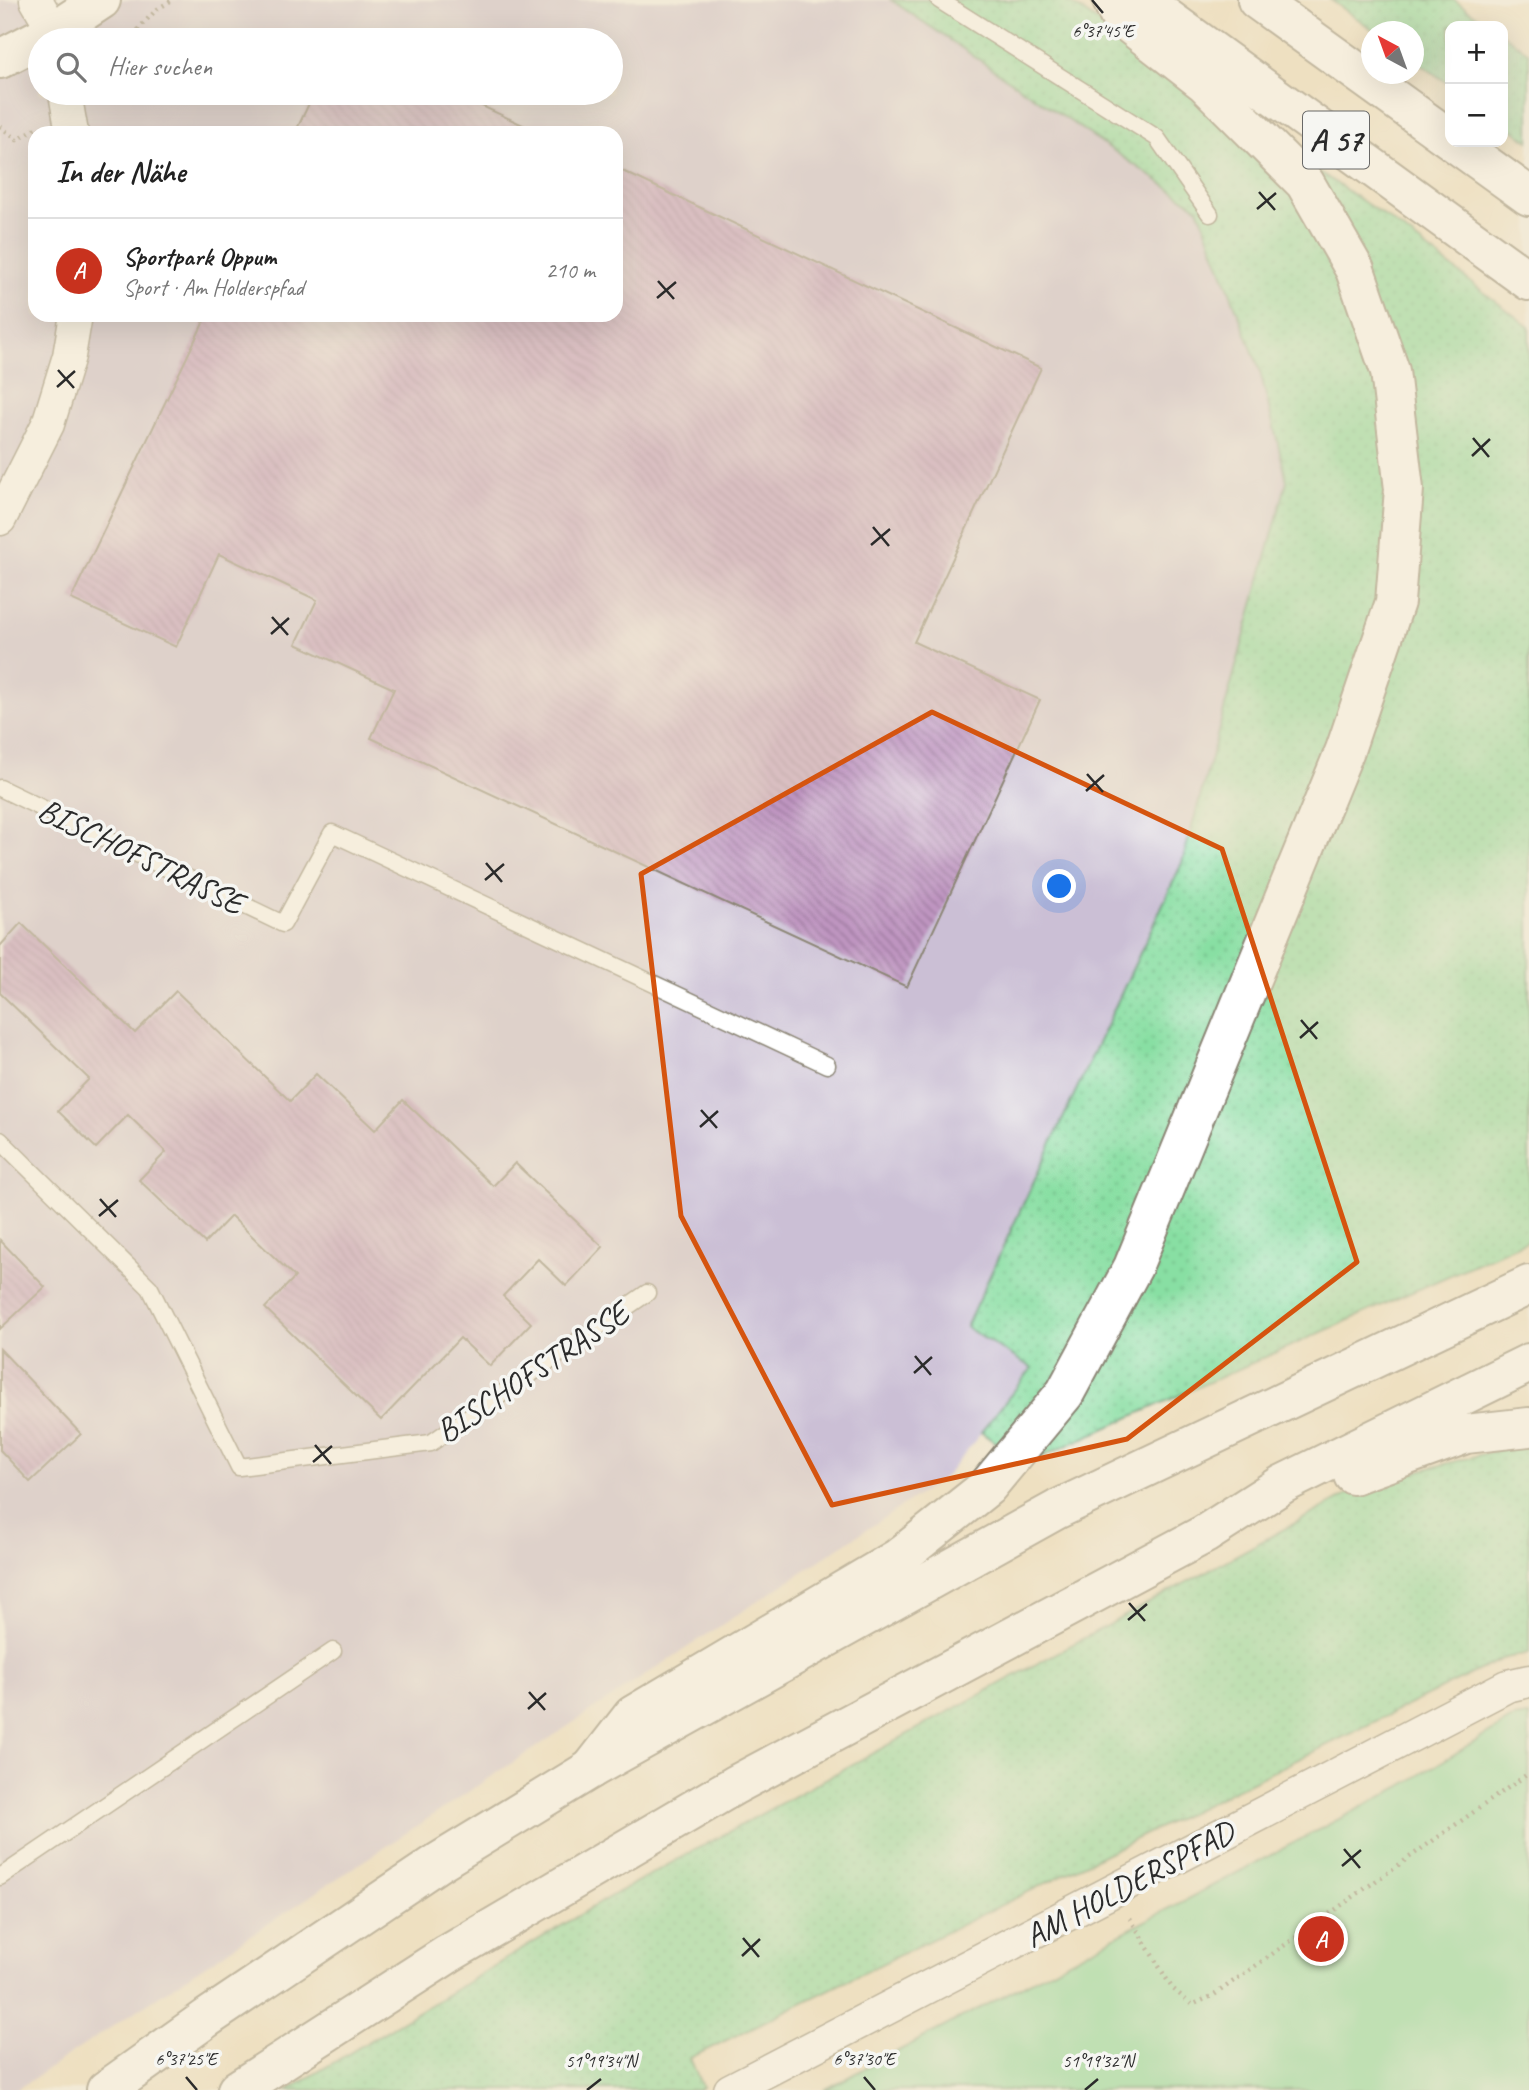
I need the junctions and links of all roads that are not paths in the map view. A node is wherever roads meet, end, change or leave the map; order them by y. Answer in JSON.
{"nodes":[{"id":1,"x":101,"y":0,"type":"edge"},
{"id":2,"x":939,"y":0,"type":"edge"},
{"id":3,"x":1112,"y":0,"type":"edge"},
{"id":4,"x":1143,"y":0,"type":"edge"},
{"id":5,"x":1257,"y":0,"type":"edge"},
{"id":6,"x":49,"y":24,"type":"edge"},
{"id":7,"x":28,"y":39,"type":"edge"},
{"id":8,"x":0,"y":59,"type":"edge"},
{"id":9,"x":67,"y":105,"type":"edge"},
{"id":10,"x":71,"y":126,"type":"edge"},
{"id":11,"x":1445,"y":136,"type":"edge"},
{"id":12,"x":1460,"y":147,"type":"edge"},
{"id":13,"x":1529,"y":196,"type":"edge"},
{"id":14,"x":1210,"y":214,"type":"dead end"},
{"id":15,"x":1529,"y":281,"type":"edge"},
{"id":16,"x":75,"y":322,"type":"edge"},
{"id":17,"x":0,"y":519,"type":"edge"},
{"id":18,"x":0,"y":788,"type":"edge"},
{"id":19,"x":827,"y":1065,"type":"dead end"},
{"id":20,"x":0,"y":1140,"type":"edge"},
{"id":21,"x":1529,"y":1285,"type":"edge"},
{"id":22,"x":648,"y":1293,"type":"dead end"},
{"id":23,"x":1529,"y":1363,"type":"edge"},
{"id":24,"x":1529,"y":1427,"type":"edge"},
{"id":25,"x":1205,"y":1534,"type":"junction"},
{"id":26,"x":333,"y":1651,"type":"dead end"},
{"id":27,"x":1529,"y":1681,"type":"edge"},
{"id":28,"x":592,"y":1769,"type":"junction"},
{"id":29,"x":0,"y":1877,"type":"edge"},
{"id":30,"x":106,"y":2090,"type":"edge"},
{"id":31,"x":237,"y":2090,"type":"edge"},
{"id":32,"x":730,"y":2090,"type":"edge"}],
"edges":[{"from":1,"to":6,"type":"main road"},
{"from":2,"to":14,"type":"lane"},
{"from":3,"to":28,"type":"main road"},
{"from":4,"to":15,"type":"main road","number":"A 57"},
{"from":5,"to":11,"type":"main road","number":"A 57"},
{"from":7,"to":8,"type":"main road"},
{"from":9,"to":10,"type":"street"},
{"from":12,"to":13,"type":"main road","number":"A 57"},
{"from":16,"to":17,"type":"street"},
{"from":18,"to":19,"type":"lane","name":"BISCHOFSTRASSE"},
{"from":20,"to":22,"type":"lane","name":"BISCHOFSTRASSE"},
{"from":21,"to":28,"type":"main road"},
{"from":23,"to":25,"type":"main road"},
{"from":24,"to":25,"type":"main road"},
{"from":25,"to":31,"type":"main road"},
{"from":26,"to":29,"type":"lane"},
{"from":27,"to":32,"type":"street","name":"AM HOLDERSPFAD"},
{"from":28,"to":30,"type":"main road"}]}
